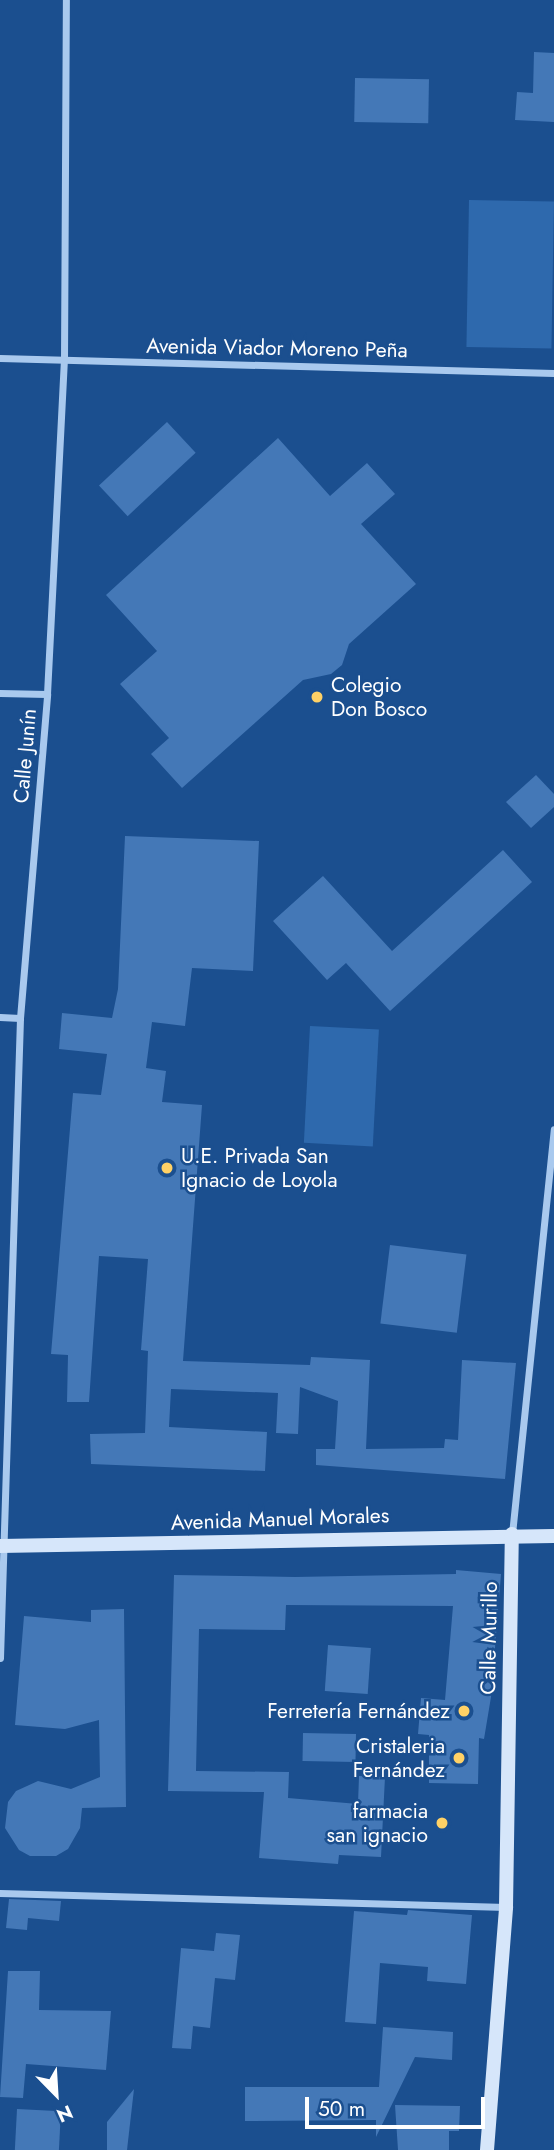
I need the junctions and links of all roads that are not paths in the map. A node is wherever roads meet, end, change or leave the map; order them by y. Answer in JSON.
{"nodes":[{"id":1,"x":66,"y":0,"type":"edge"},
{"id":2,"x":0,"y":358,"type":"edge"},
{"id":3,"x":64,"y":360,"type":"junction"},
{"id":4,"x":554,"y":373,"type":"edge"},
{"id":5,"x":0,"y":693,"type":"edge"},
{"id":6,"x":47,"y":694,"type":"junction"},
{"id":7,"x":0,"y":1017,"type":"edge"},
{"id":8,"x":20,"y":1018,"type":"junction"},
{"id":9,"x":554,"y":1129,"type":"edge"},
{"id":10,"x":553,"y":1156,"type":"edge"},
{"id":11,"x":512,"y":1534,"type":"junction"},
{"id":12,"x":554,"y":1536,"type":"edge"},
{"id":13,"x":2,"y":1549,"type":"edge"},
{"id":14,"x":0,"y":1658,"type":"edge"},
{"id":15,"x":0,"y":1893,"type":"edge"},
{"id":16,"x":506,"y":1907,"type":"junction"},
{"id":17,"x":486,"y":2150,"type":"edge"}],
"edges":[{"from":1,"to":3,"type":"street","name":"Calle Junín"},
{"from":2,"to":3,"type":"street","name":"Avenida Viador Moreno Peña"},
{"from":3,"to":4,"type":"street","name":"Avenida Viador Moreno Peña"},
{"from":3,"to":6,"type":"street","name":"Calle Junín"},
{"from":5,"to":6,"type":"street"},
{"from":6,"to":8,"type":"street","name":"Calle Junín"},
{"from":7,"to":8,"type":"street"},
{"from":8,"to":13,"type":"street","name":"Calle Junín"},
{"from":9,"to":10,"type":"street","name":"Calle Murillo"},
{"from":10,"to":11,"type":"street","name":"Calle Murillo"},
{"from":11,"to":12,"type":"street","name":"Avenida Manuel Morales"},
{"from":11,"to":13,"type":"street","name":"Avenida Manuel Morales"},
{"from":11,"to":16,"type":"street","name":"Calle Murillo"},
{"from":13,"to":14,"type":"street","name":"Calle Junín"},
{"from":15,"to":16,"type":"street"},
{"from":16,"to":17,"type":"street","name":"Calle Murillo"}]}
